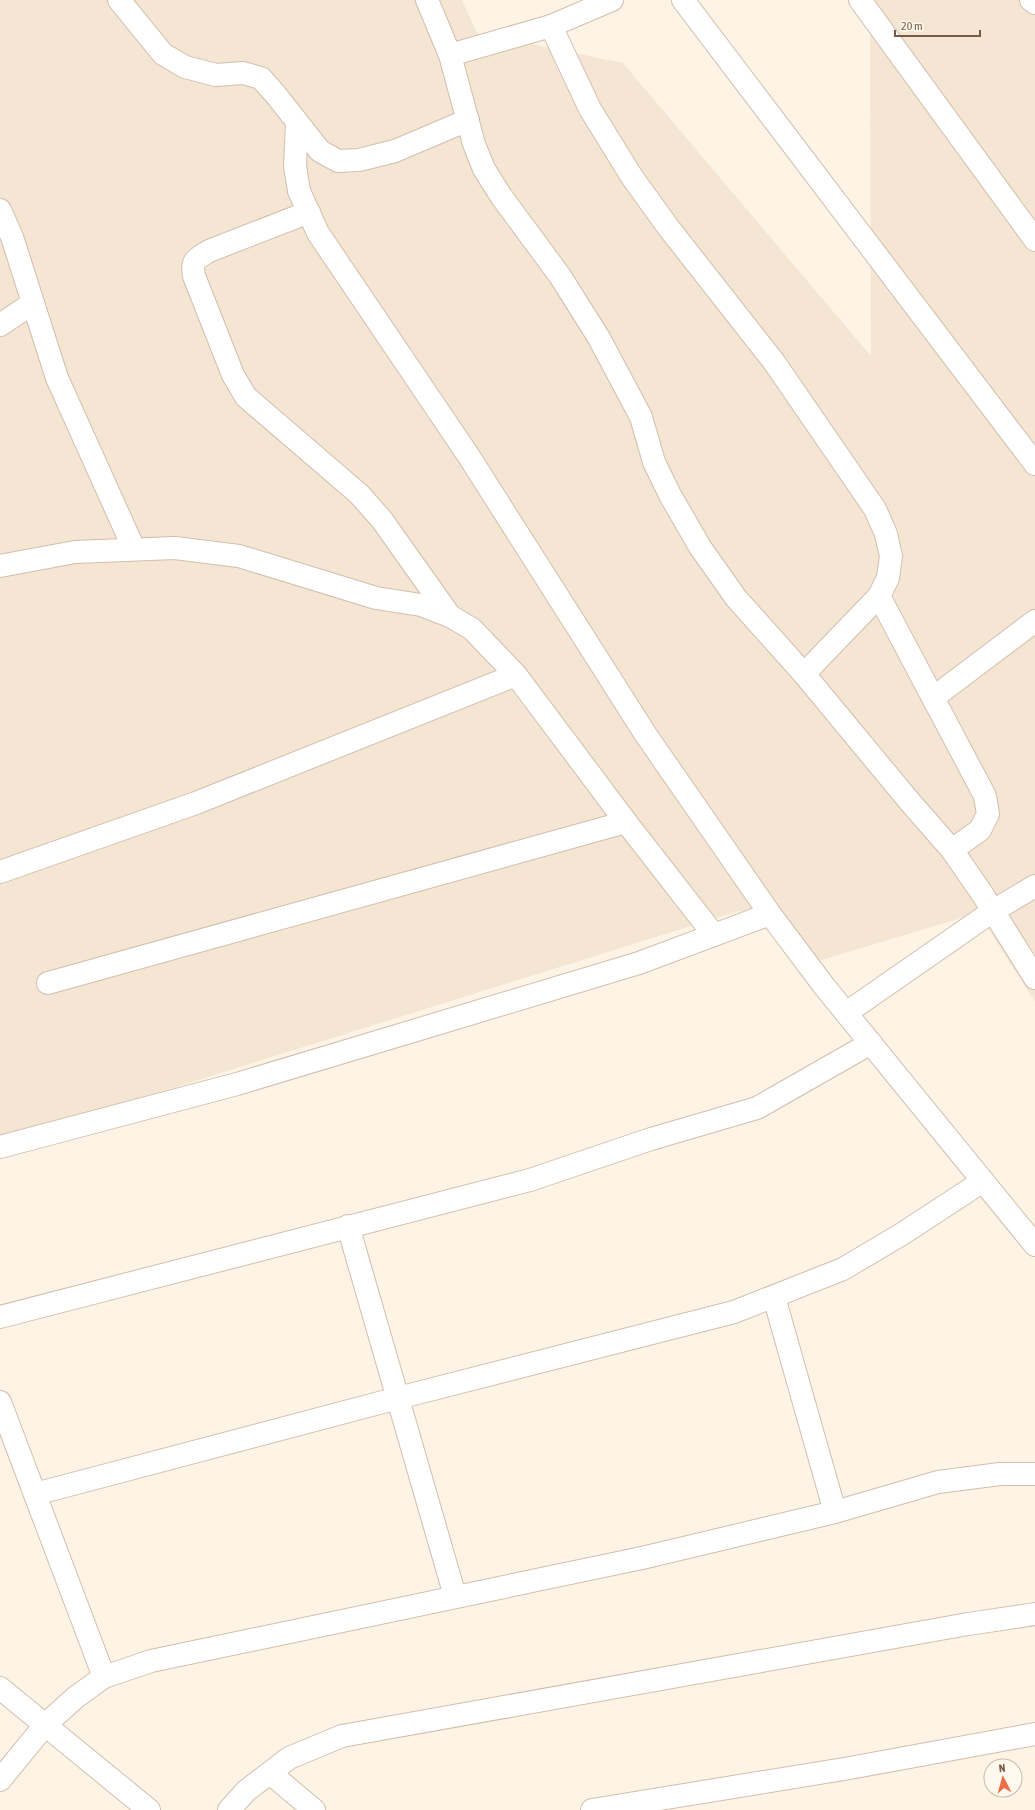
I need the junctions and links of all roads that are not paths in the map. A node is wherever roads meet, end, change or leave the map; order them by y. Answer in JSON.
{"nodes":[{"id":1,"x":119,"y":0,"type":"edge"},
{"id":2,"x":427,"y":0,"type":"edge"},
{"id":3,"x":612,"y":0,"type":"edge"},
{"id":4,"x":683,"y":0,"type":"edge"},
{"id":5,"x":860,"y":0,"type":"edge"},
{"id":6,"x":1031,"y":0,"type":"edge"},
{"id":7,"x":1035,"y":3,"type":"edge"},
{"id":8,"x":551,"y":26,"type":"junction"},
{"id":9,"x":450,"y":55,"type":"junction"},
{"id":10,"x":468,"y":120,"type":"junction"},
{"id":11,"x":297,"y":123,"type":"junction"},
{"id":12,"x":0,"y":210,"type":"edge"},
{"id":13,"x":309,"y":212,"type":"junction"},
{"id":14,"x":1035,"y":240,"type":"edge"},
{"id":15,"x":33,"y":303,"type":"junction"},
{"id":16,"x":0,"y":325,"type":"edge"},
{"id":17,"x":1035,"y":464,"type":"edge"},
{"id":18,"x":134,"y":549,"type":"junction"},
{"id":19,"x":0,"y":566,"type":"edge"},
{"id":20,"x":879,"y":596,"type":"junction"},
{"id":21,"x":450,"y":616,"type":"junction"},
{"id":22,"x":1035,"y":622,"type":"edge"},
{"id":23,"x":804,"y":674,"type":"junction"},
{"id":24,"x":516,"y":675,"type":"junction"},
{"id":25,"x":933,"y":698,"type":"junction"},
{"id":26,"x":626,"y":822,"type":"junction"},
{"id":27,"x":952,"y":850,"type":"junction"},
{"id":28,"x":0,"y":872,"type":"edge"},
{"id":29,"x":1035,"y":886,"type":"edge"},
{"id":30,"x":993,"y":911,"type":"junction"},
{"id":31,"x":770,"y":914,"type":"junction"},
{"id":32,"x":714,"y":935,"type":"junction"},
{"id":33,"x":1035,"y":978,"type":"edge"},
{"id":34,"x":48,"y":983,"type":"dead end"},
{"id":35,"x":846,"y":1013,"type":"junction"},
{"id":36,"x":871,"y":1043,"type":"junction"},
{"id":37,"x":0,"y":1147,"type":"edge"},
{"id":38,"x":983,"y":1181,"type":"junction"},
{"id":39,"x":348,"y":1226,"type":"junction"},
{"id":40,"x":1035,"y":1245,"type":"edge"},
{"id":41,"x":774,"y":1297,"type":"junction"},
{"id":42,"x":0,"y":1317,"type":"edge"},
{"id":43,"x":398,"y":1398,"type":"junction"},
{"id":44,"x":0,"y":1402,"type":"edge"},
{"id":45,"x":1035,"y":1474,"type":"edge"},
{"id":46,"x":35,"y":1494,"type":"junction"},
{"id":47,"x":835,"y":1512,"type":"junction"},
{"id":48,"x":454,"y":1596,"type":"junction"},
{"id":49,"x":1035,"y":1614,"type":"edge"},
{"id":50,"x":104,"y":1677,"type":"junction"},
{"id":51,"x":0,"y":1688,"type":"edge"},
{"id":52,"x":45,"y":1725,"type":"junction"},
{"id":53,"x":1035,"y":1734,"type":"edge"},
{"id":54,"x":270,"y":1772,"type":"junction"},
{"id":55,"x":0,"y":1780,"type":"edge"},
{"id":56,"x":148,"y":1810,"type":"edge"},
{"id":57,"x":229,"y":1810,"type":"edge"},
{"id":58,"x":314,"y":1810,"type":"edge"},
{"id":59,"x":592,"y":1810,"type":"edge"}],
"edges":[{"from":1,"to":11,"type":"street"},
{"from":2,"to":9,"type":"street"},
{"from":3,"to":8,"type":"street"},
{"from":4,"to":17,"type":"street"},
{"from":5,"to":14,"type":"street"},
{"from":6,"to":7,"type":"street"},
{"from":8,"to":9,"type":"street"},
{"from":8,"to":20,"type":"street"},
{"from":9,"to":10,"type":"street"},
{"from":10,"to":11,"type":"street"},
{"from":10,"to":23,"type":"street"},
{"from":11,"to":13,"type":"street"},
{"from":12,"to":15,"type":"street"},
{"from":13,"to":21,"type":"street"},
{"from":13,"to":31,"type":"street"},
{"from":15,"to":16,"type":"street"},
{"from":15,"to":18,"type":"street"},
{"from":18,"to":19,"type":"street"},
{"from":18,"to":21,"type":"street"},
{"from":20,"to":23,"type":"street"},
{"from":20,"to":25,"type":"street"},
{"from":21,"to":24,"type":"street"},
{"from":22,"to":25,"type":"street"},
{"from":23,"to":27,"type":"street"},
{"from":24,"to":26,"type":"street"},
{"from":24,"to":28,"type":"street"},
{"from":25,"to":27,"type":"street"},
{"from":26,"to":32,"type":"street"},
{"from":26,"to":34,"type":"street"},
{"from":27,"to":30,"type":"street"},
{"from":29,"to":30,"type":"street"},
{"from":30,"to":33,"type":"street"},
{"from":30,"to":35,"type":"street"},
{"from":31,"to":32,"type":"street"},
{"from":31,"to":35,"type":"street"},
{"from":32,"to":37,"type":"street"},
{"from":35,"to":36,"type":"street"},
{"from":36,"to":38,"type":"street"},
{"from":36,"to":39,"type":"street"},
{"from":38,"to":40,"type":"street"},
{"from":38,"to":41,"type":"street"},
{"from":39,"to":42,"type":"street"},
{"from":39,"to":43,"type":"street"},
{"from":41,"to":43,"type":"street"},
{"from":41,"to":47,"type":"street"},
{"from":43,"to":46,"type":"street"},
{"from":43,"to":48,"type":"street"},
{"from":44,"to":46,"type":"street"},
{"from":45,"to":47,"type":"street"},
{"from":46,"to":50,"type":"street"},
{"from":47,"to":48,"type":"street"},
{"from":48,"to":50,"type":"street"},
{"from":49,"to":54,"type":"street"},
{"from":50,"to":52,"type":"street"},
{"from":51,"to":52,"type":"street"},
{"from":52,"to":55,"type":"street"},
{"from":52,"to":56,"type":"street"},
{"from":53,"to":59,"type":"street"},
{"from":54,"to":57,"type":"street"},
{"from":54,"to":58,"type":"street"}]}
